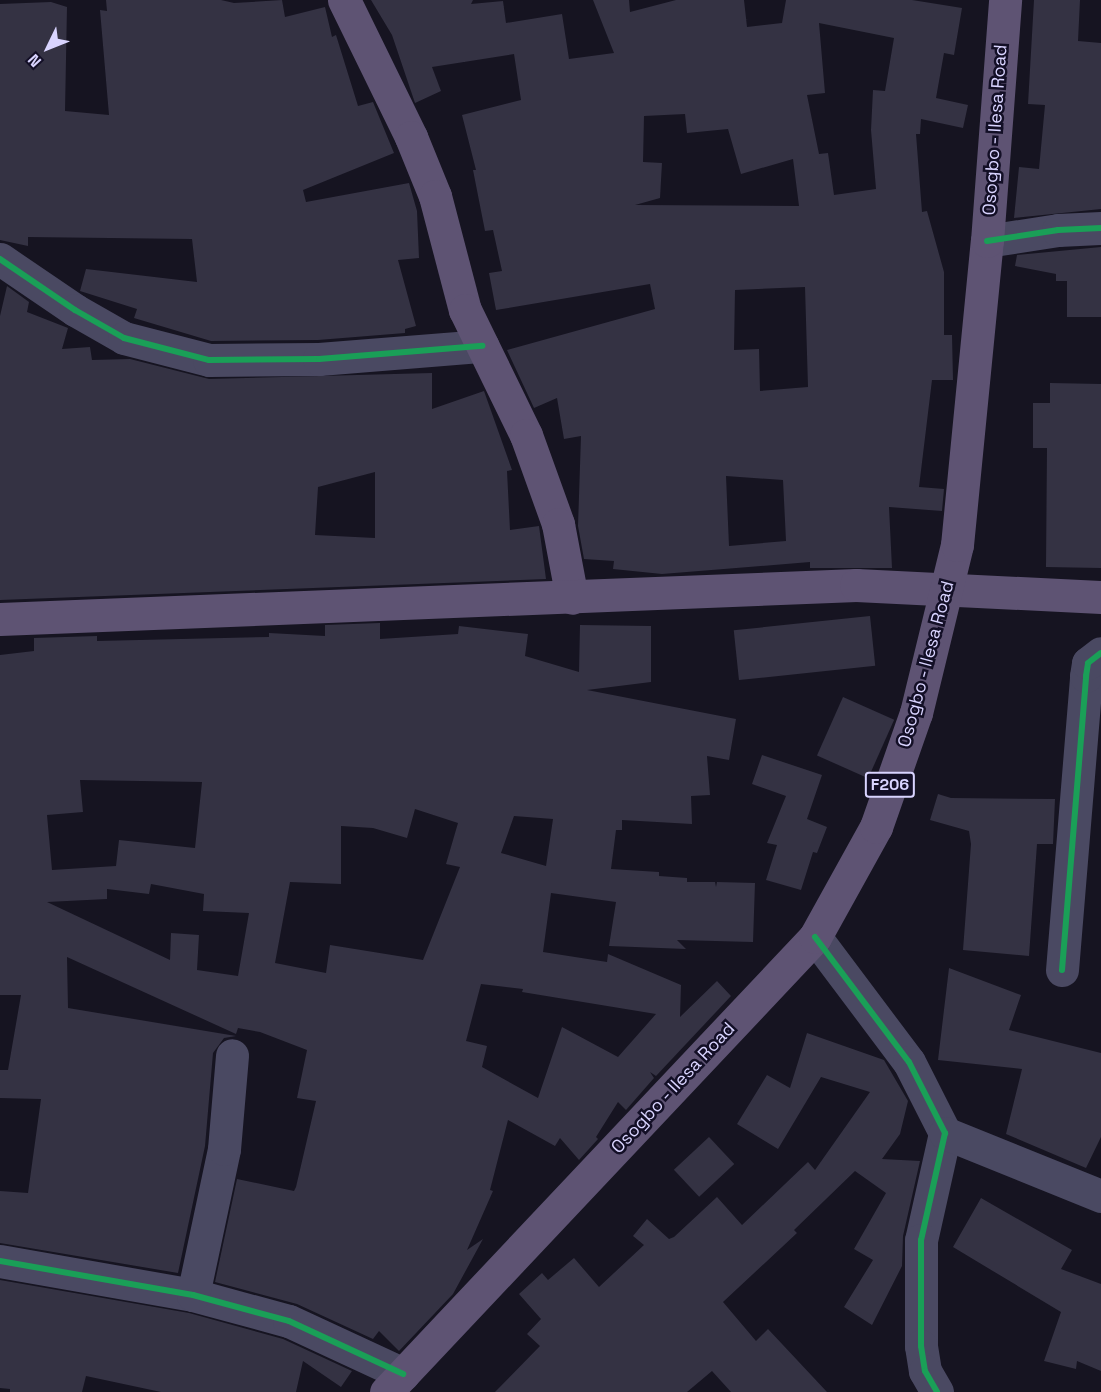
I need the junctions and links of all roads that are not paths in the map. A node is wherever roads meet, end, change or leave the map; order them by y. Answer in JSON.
{"nodes":[{"id":1,"x":344,"y":0,"type":"edge"},
{"id":2,"x":1005,"y":0,"type":"edge"},
{"id":3,"x":1101,"y":228,"type":"edge"},
{"id":4,"x":987,"y":242,"type":"junction"},
{"id":5,"x":0,"y":259,"type":"edge"},
{"id":6,"x":482,"y":346,"type":"junction"},
{"id":7,"x":948,"y":592,"type":"junction"},
{"id":8,"x":1101,"y":597,"type":"edge"},
{"id":9,"x":573,"y":598,"type":"junction"},
{"id":10,"x":0,"y":619,"type":"edge"},
{"id":11,"x":1101,"y":654,"type":"edge"},
{"id":12,"x":815,"y":937,"type":"junction"},
{"id":13,"x":1062,"y":970,"type":"dead end"},
{"id":14,"x":232,"y":1055,"type":"dead end"},
{"id":15,"x":945,"y":1133,"type":"junction"},
{"id":16,"x":1101,"y":1196,"type":"edge"},
{"id":17,"x":0,"y":1261,"type":"edge"},
{"id":18,"x":194,"y":1295,"type":"junction"},
{"id":19,"x":394,"y":1383,"type":"edge"},
{"id":20,"x":937,"y":1392,"type":"edge"}],
"edges":[{"from":1,"to":6,"type":"main road"},
{"from":2,"to":4,"type":"main road","name":"Osogbo - Ilesa Road","number":"F206"},
{"from":3,"to":4,"type":"street"},
{"from":4,"to":7,"type":"main road","name":"Osogbo - Ilesa Road","number":"F206"},
{"from":5,"to":6,"type":"street"},
{"from":6,"to":9,"type":"main road"},
{"from":7,"to":8,"type":"main road"},
{"from":7,"to":9,"type":"main road"},
{"from":7,"to":12,"type":"main road","name":"Osogbo - Ilesa Road","number":"F206"},
{"from":9,"to":10,"type":"main road"},
{"from":11,"to":13,"type":"street"},
{"from":12,"to":15,"type":"street"},
{"from":12,"to":19,"type":"main road","name":"Osogbo - Ilesa Road","number":"F206"},
{"from":14,"to":18,"type":"street"},
{"from":15,"to":16,"type":"street"},
{"from":15,"to":20,"type":"street"},
{"from":17,"to":18,"type":"street"},
{"from":18,"to":19,"type":"street"}]}
